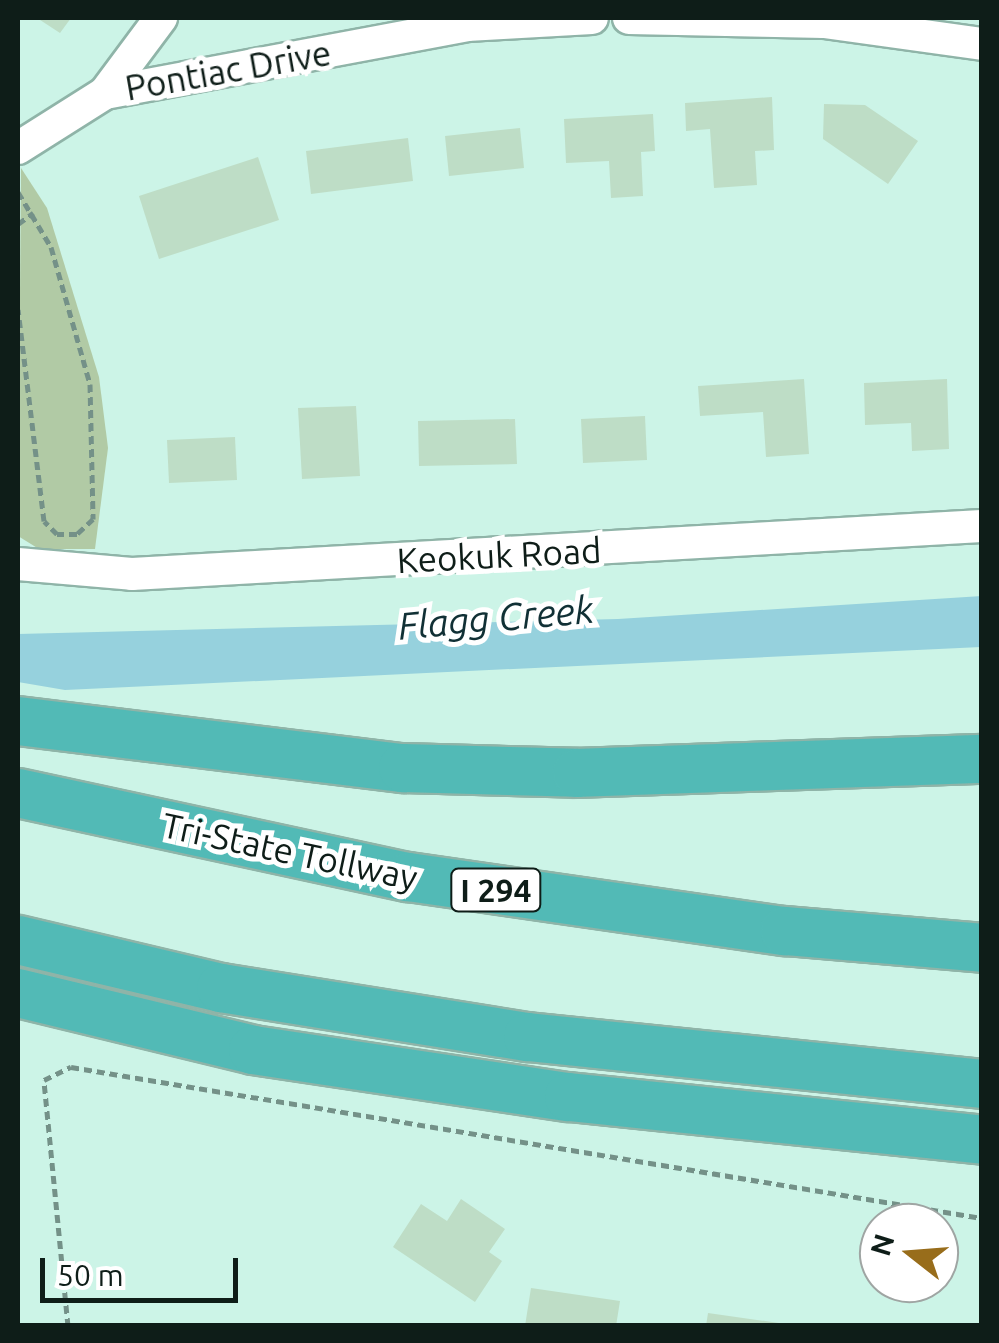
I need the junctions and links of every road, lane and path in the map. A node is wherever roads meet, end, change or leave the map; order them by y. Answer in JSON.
{"nodes":[{"id":1,"x":161,"y":18,"type":"edge"},
{"id":2,"x":592,"y":18,"type":"edge"},
{"id":3,"x":629,"y":18,"type":"edge"},
{"id":4,"x":982,"y":44,"type":"edge"},
{"id":5,"x":106,"y":92,"type":"junction"},
{"id":6,"x":18,"y":148,"type":"edge"},
{"id":7,"x":18,"y":192,"type":"edge"},
{"id":8,"x":33,"y":213,"type":"junction"},
{"id":9,"x":18,"y":224,"type":"edge"},
{"id":10,"x":18,"y":310,"type":"edge"},
{"id":11,"x":982,"y":526,"type":"edge"},
{"id":12,"x":18,"y":564,"type":"edge"},
{"id":13,"x":18,"y":721,"type":"edge"},
{"id":14,"x":982,"y":758,"type":"edge"},
{"id":15,"x":766,"y":770,"type":"junction"},
{"id":16,"x":982,"y":785,"type":"edge"},
{"id":17,"x":18,"y":793,"type":"edge"},
{"id":18,"x":18,"y":940,"type":"edge"},
{"id":19,"x":982,"y":948,"type":"edge"},
{"id":20,"x":18,"y":993,"type":"edge"},
{"id":21,"x":982,"y":1084,"type":"edge"},
{"id":22,"x":982,"y":1140,"type":"edge"},
{"id":23,"x":982,"y":1218,"type":"edge"},
{"id":24,"x":68,"y":1326,"type":"edge"}],
"edges":[{"from":1,"to":5,"type":"street"},
{"from":2,"to":5,"type":"street","name":"Pontiac Drive"},
{"from":3,"to":4,"type":"street"},
{"from":5,"to":6,"type":"street","name":"Pontiac Drive"},
{"from":7,"to":8,"type":"path"},
{"from":8,"to":9,"type":"path"},
{"from":8,"to":10,"type":"path"},
{"from":11,"to":12,"type":"street","name":"Keokuk Road"},
{"from":13,"to":15,"type":"highway"},
{"from":14,"to":15,"type":"highway"},
{"from":15,"to":16,"type":"highway"},
{"from":17,"to":19,"type":"highway","name":"Tri-State Tollway","number":"I 294"},
{"from":18,"to":21,"type":"highway"},
{"from":20,"to":22,"type":"highway"},
{"from":23,"to":24,"type":"path"}]}
